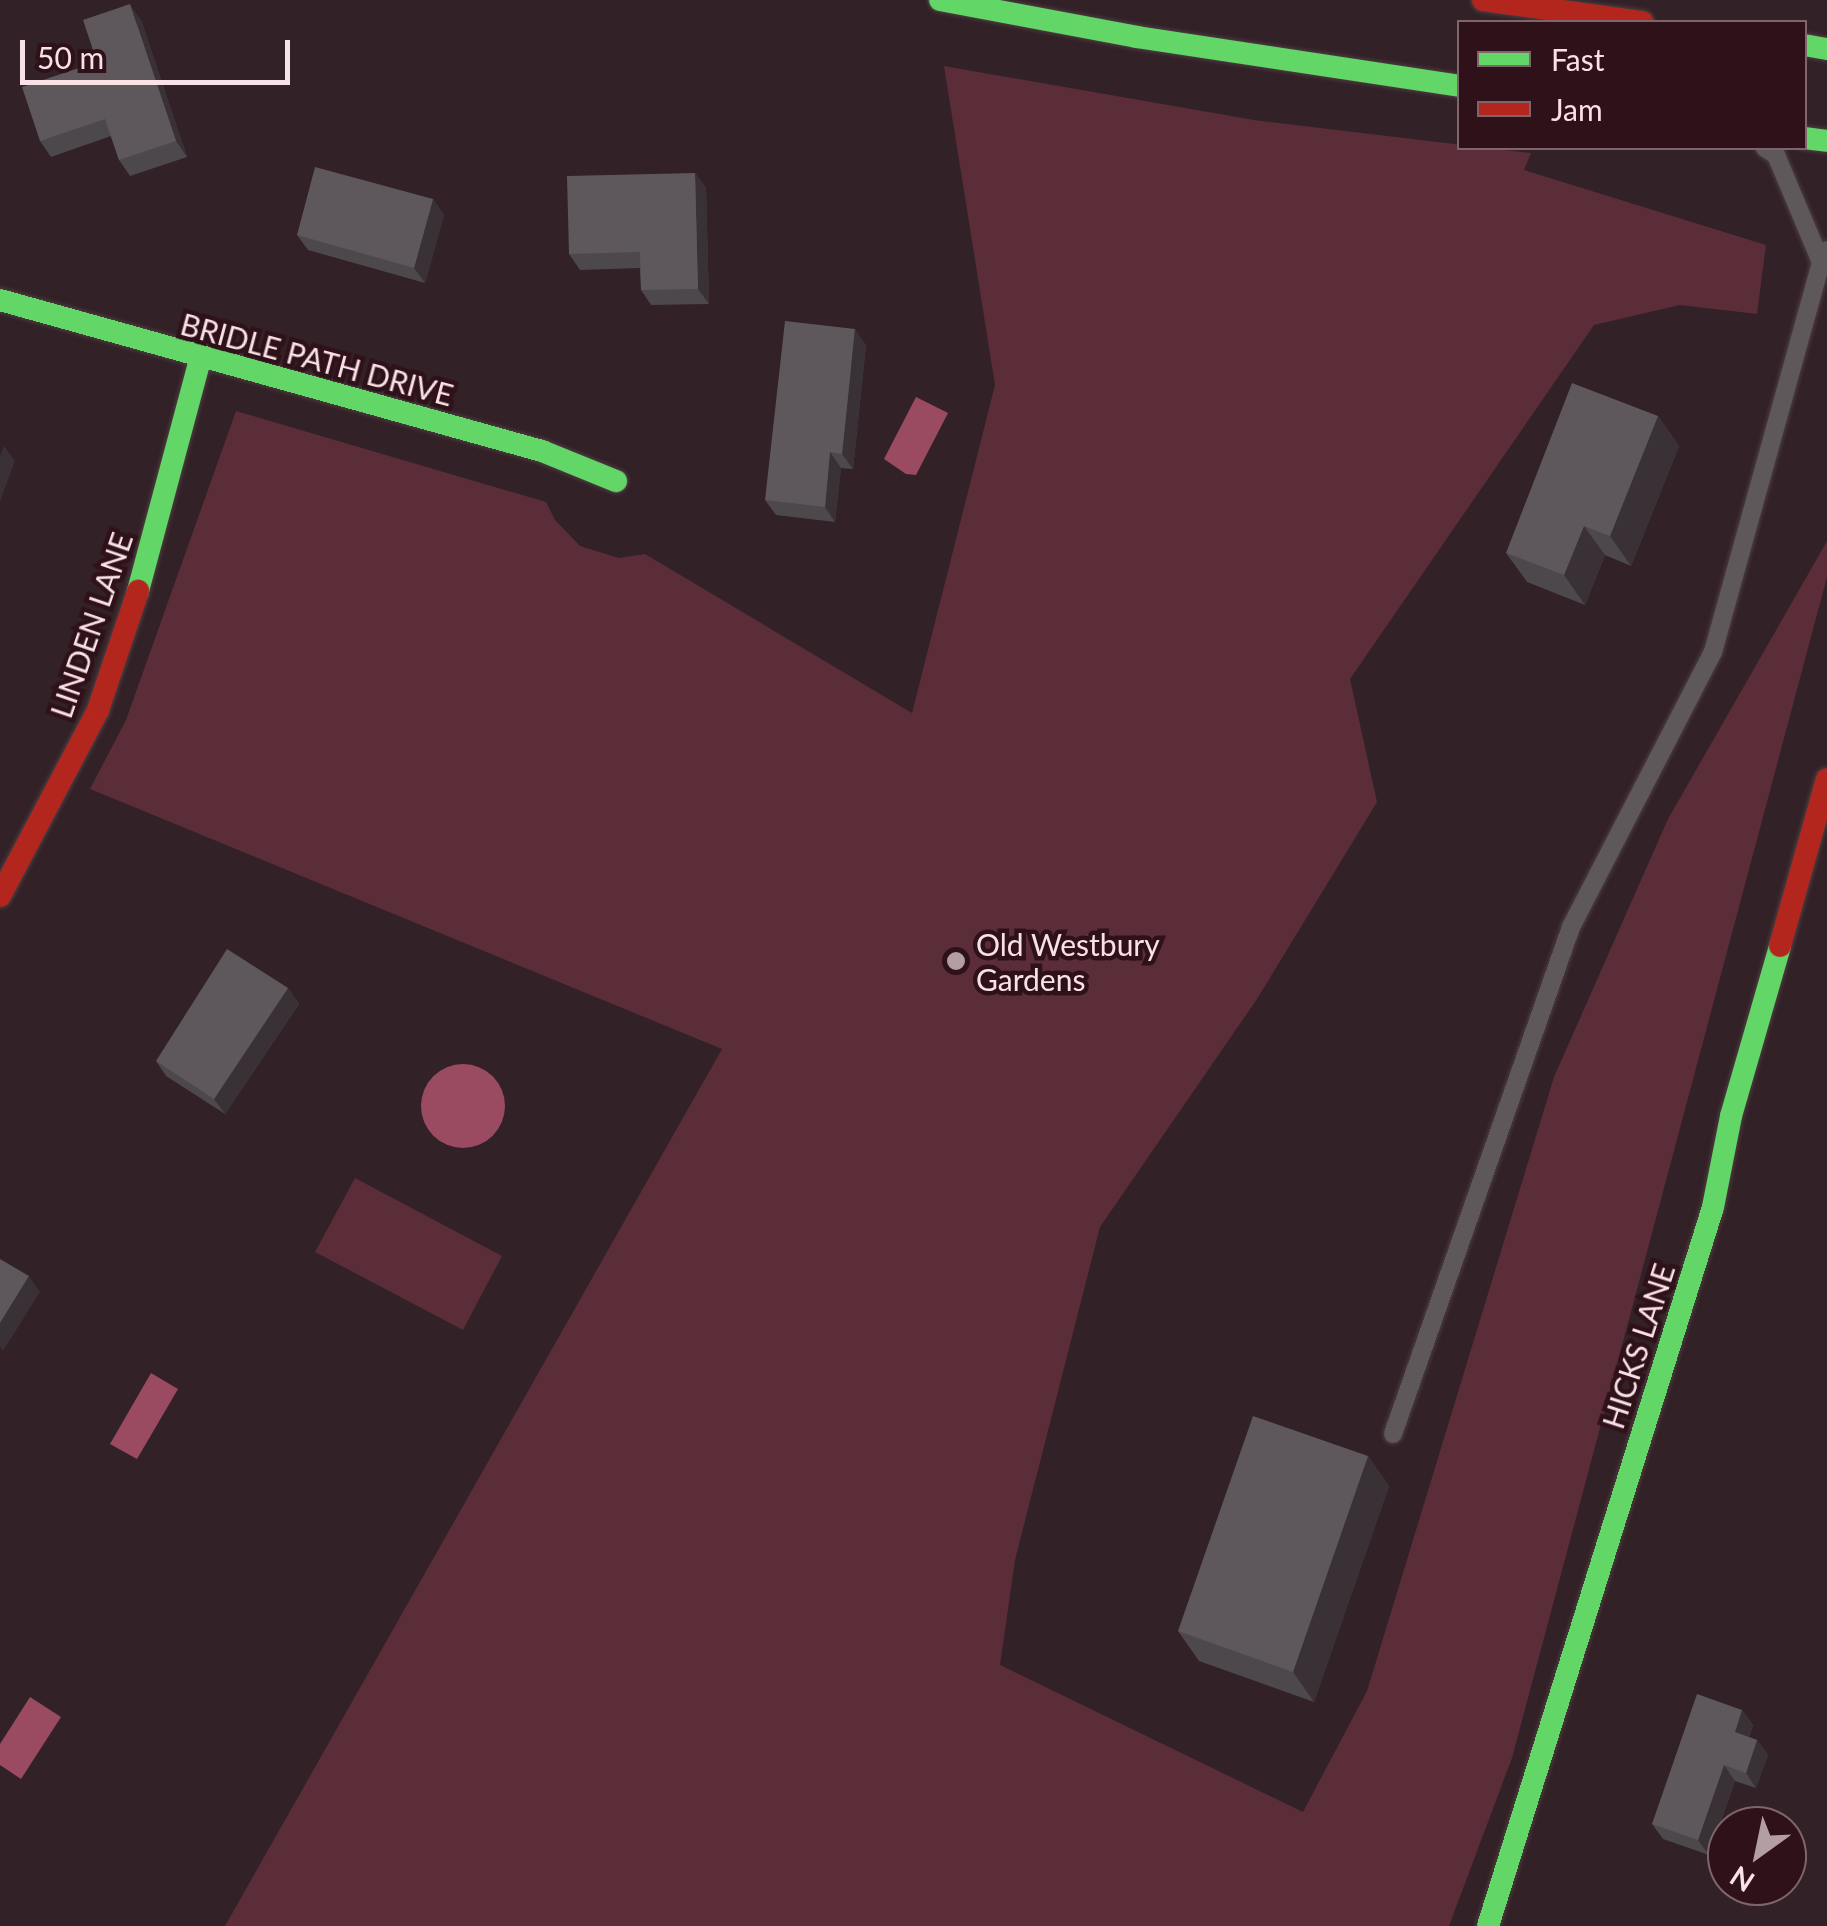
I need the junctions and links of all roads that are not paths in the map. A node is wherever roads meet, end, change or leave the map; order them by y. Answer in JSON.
{"nodes":[{"id":1,"x":940,"y":0,"type":"edge"},
{"id":2,"x":1482,"y":0,"type":"edge"},
{"id":3,"x":1627,"y":20,"type":"edge"},
{"id":4,"x":1457,"y":86,"type":"edge"},
{"id":5,"x":1768,"y":150,"type":"edge"},
{"id":6,"x":1824,"y":256,"type":"edge"},
{"id":7,"x":0,"y":300,"type":"edge"},
{"id":8,"x":200,"y":359,"type":"junction"},
{"id":9,"x":616,"y":481,"type":"dead end"},
{"id":10,"x":1827,"y":778,"type":"edge"},
{"id":11,"x":0,"y":896,"type":"edge"},
{"id":12,"x":1394,"y":1434,"type":"dead end"},
{"id":13,"x":1488,"y":1926,"type":"edge"}],
"edges":[{"from":1,"to":4,"type":"street"},
{"from":2,"to":3,"type":"street"},
{"from":5,"to":6,"type":"lane"},
{"from":6,"to":12,"type":"lane"},
{"from":7,"to":8,"type":"street","name":"BRIDLE PATH DRIVE"},
{"from":8,"to":9,"type":"street","name":"BRIDLE PATH DRIVE"},
{"from":8,"to":11,"type":"street","name":"LINDEN LANE"},
{"from":10,"to":13,"type":"street","name":"HICKS LANE"}]}
